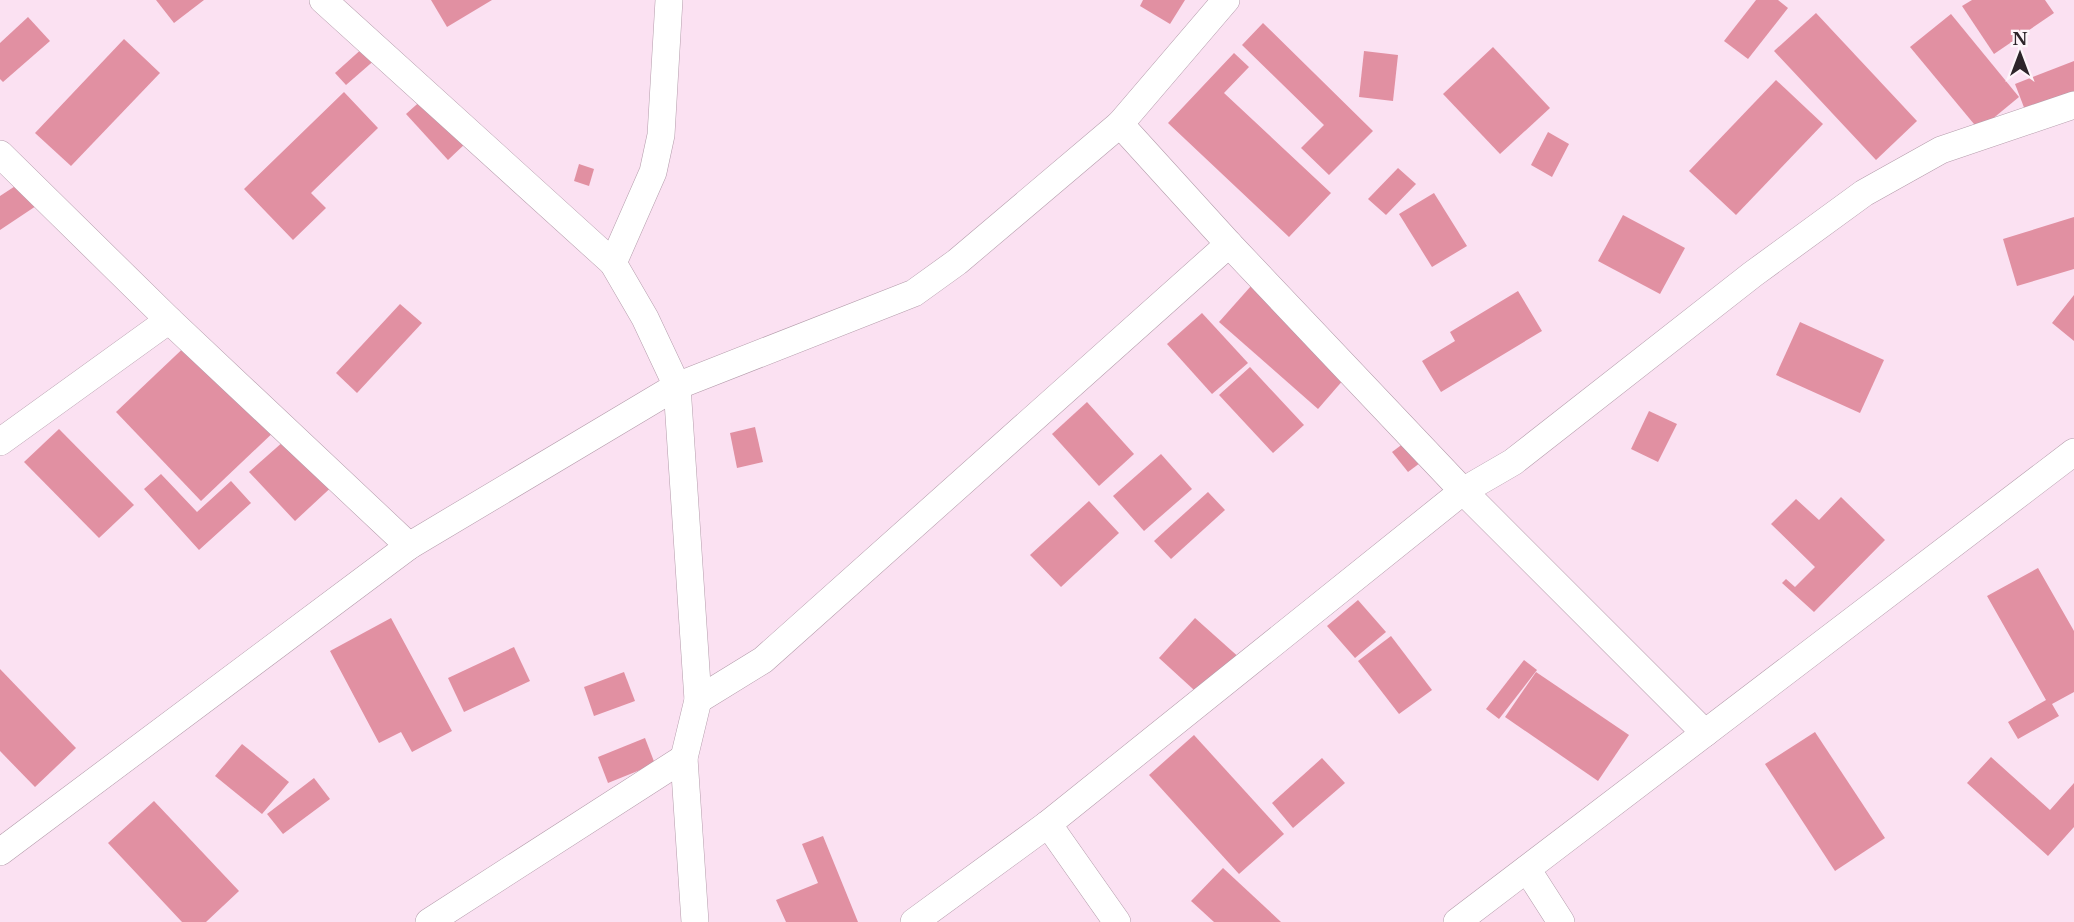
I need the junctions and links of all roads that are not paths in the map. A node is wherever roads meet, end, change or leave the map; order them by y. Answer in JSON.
{"nodes":[{"id":1,"x":323,"y":0,"type":"edge"},
{"id":2,"x":669,"y":0,"type":"edge"},
{"id":3,"x":1226,"y":0,"type":"edge"},
{"id":4,"x":2074,"y":105,"type":"edge"},
{"id":5,"x":1120,"y":124,"type":"junction"},
{"id":6,"x":0,"y":154,"type":"edge"},
{"id":7,"x":1229,"y":244,"type":"junction"},
{"id":8,"x":613,"y":263,"type":"junction"},
{"id":9,"x":169,"y":320,"type":"junction"},
{"id":10,"x":677,"y":386,"type":"junction"},
{"id":11,"x":0,"y":442,"type":"edge"},
{"id":12,"x":2074,"y":452,"type":"edge"},
{"id":13,"x":1463,"y":491,"type":"junction"},
{"id":14,"x":409,"y":546,"type":"junction"},
{"id":15,"x":699,"y":700,"type":"junction"},
{"id":16,"x":1706,"y":733,"type":"junction"},
{"id":17,"x":684,"y":758,"type":"junction"},
{"id":18,"x":1048,"y":824,"type":"junction"},
{"id":19,"x":0,"y":852,"type":"edge"},
{"id":20,"x":1527,"y":869,"type":"junction"},
{"id":21,"x":429,"y":922,"type":"edge"},
{"id":22,"x":695,"y":922,"type":"edge"},
{"id":23,"x":914,"y":922,"type":"edge"},
{"id":24,"x":1117,"y":922,"type":"edge"},
{"id":25,"x":1457,"y":922,"type":"edge"},
{"id":26,"x":1561,"y":922,"type":"edge"}],
"edges":[{"from":1,"to":8,"type":"street"},
{"from":2,"to":8,"type":"street"},
{"from":3,"to":5,"type":"street"},
{"from":4,"to":13,"type":"street"},
{"from":5,"to":7,"type":"street"},
{"from":5,"to":10,"type":"street"},
{"from":6,"to":9,"type":"street"},
{"from":7,"to":13,"type":"street"},
{"from":7,"to":15,"type":"street"},
{"from":8,"to":10,"type":"street"},
{"from":9,"to":11,"type":"street"},
{"from":9,"to":14,"type":"street"},
{"from":10,"to":14,"type":"street"},
{"from":10,"to":15,"type":"street"},
{"from":12,"to":16,"type":"street"},
{"from":13,"to":16,"type":"street"},
{"from":13,"to":18,"type":"street"},
{"from":14,"to":19,"type":"street"},
{"from":15,"to":17,"type":"street"},
{"from":16,"to":20,"type":"street"},
{"from":17,"to":21,"type":"street"},
{"from":17,"to":22,"type":"street"},
{"from":18,"to":23,"type":"street"},
{"from":18,"to":24,"type":"street"},
{"from":20,"to":25,"type":"street"},
{"from":20,"to":26,"type":"street"}]}
